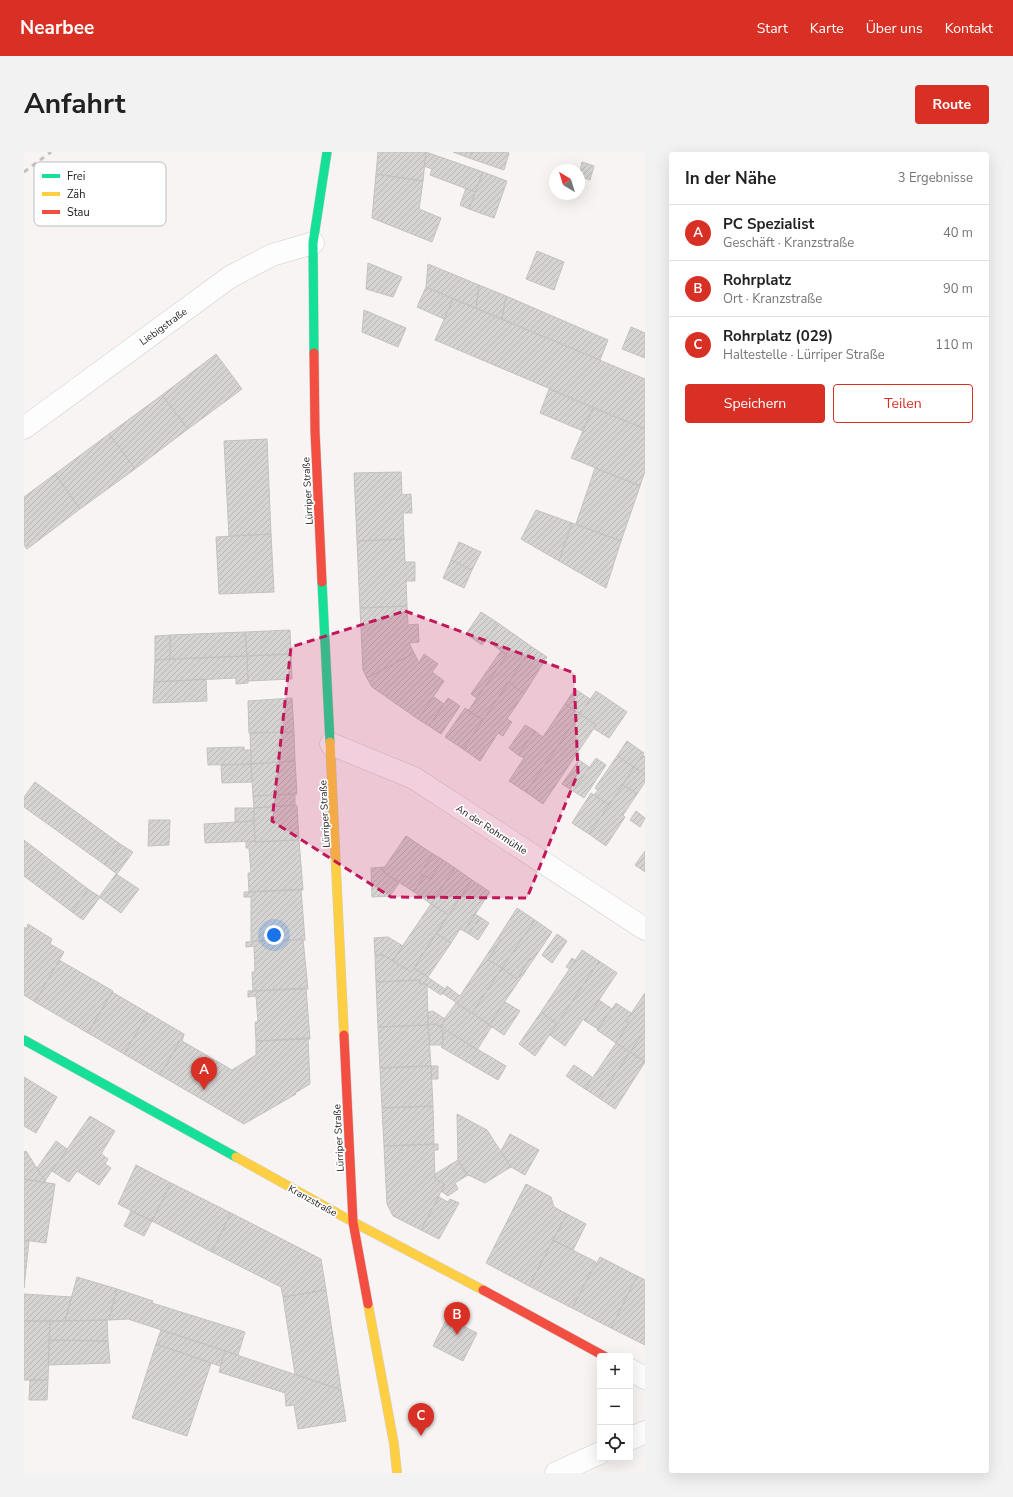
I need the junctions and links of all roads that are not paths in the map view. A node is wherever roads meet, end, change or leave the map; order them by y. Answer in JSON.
{"nodes":[{"id":1,"x":327,"y":152,"type":"edge"},
{"id":2,"x":313,"y":244,"type":"junction"},
{"id":3,"x":24,"y":428,"type":"edge"},
{"id":4,"x":332,"y":744,"type":"junction"},
{"id":5,"x":645,"y":929,"type":"edge"},
{"id":6,"x":24,"y":1040,"type":"edge"},
{"id":7,"x":353,"y":1222,"type":"junction"},
{"id":8,"x":598,"y":1353,"type":"edge"},
{"id":9,"x":633,"y":1372,"type":"edge"},
{"id":10,"x":645,"y":1378,"type":"edge"},
{"id":11,"x":645,"y":1432,"type":"edge"},
{"id":12,"x":633,"y":1438,"type":"edge"},
{"id":13,"x":597,"y":1454,"type":"edge"},
{"id":14,"x":397,"y":1473,"type":"edge"},
{"id":15,"x":556,"y":1473,"type":"edge"}],
"edges":[{"from":1,"to":2,"type":"street","name":"Lürriper Straße"},
{"from":2,"to":3,"type":"street","name":"Liebigstraße"},
{"from":2,"to":4,"type":"street","name":"Lürriper Straße"},
{"from":4,"to":5,"type":"street","name":"An der Rohrmühle"},
{"from":4,"to":7,"type":"street","name":"Lürriper Straße"},
{"from":6,"to":7,"type":"street","name":"Kranzstraße"},
{"from":7,"to":8,"type":"street","name":"Kranzstraße"},
{"from":7,"to":14,"type":"street","name":"Lürriper Straße"},
{"from":9,"to":10,"type":"street"},
{"from":11,"to":12,"type":"street"},
{"from":13,"to":15,"type":"street"}]}
